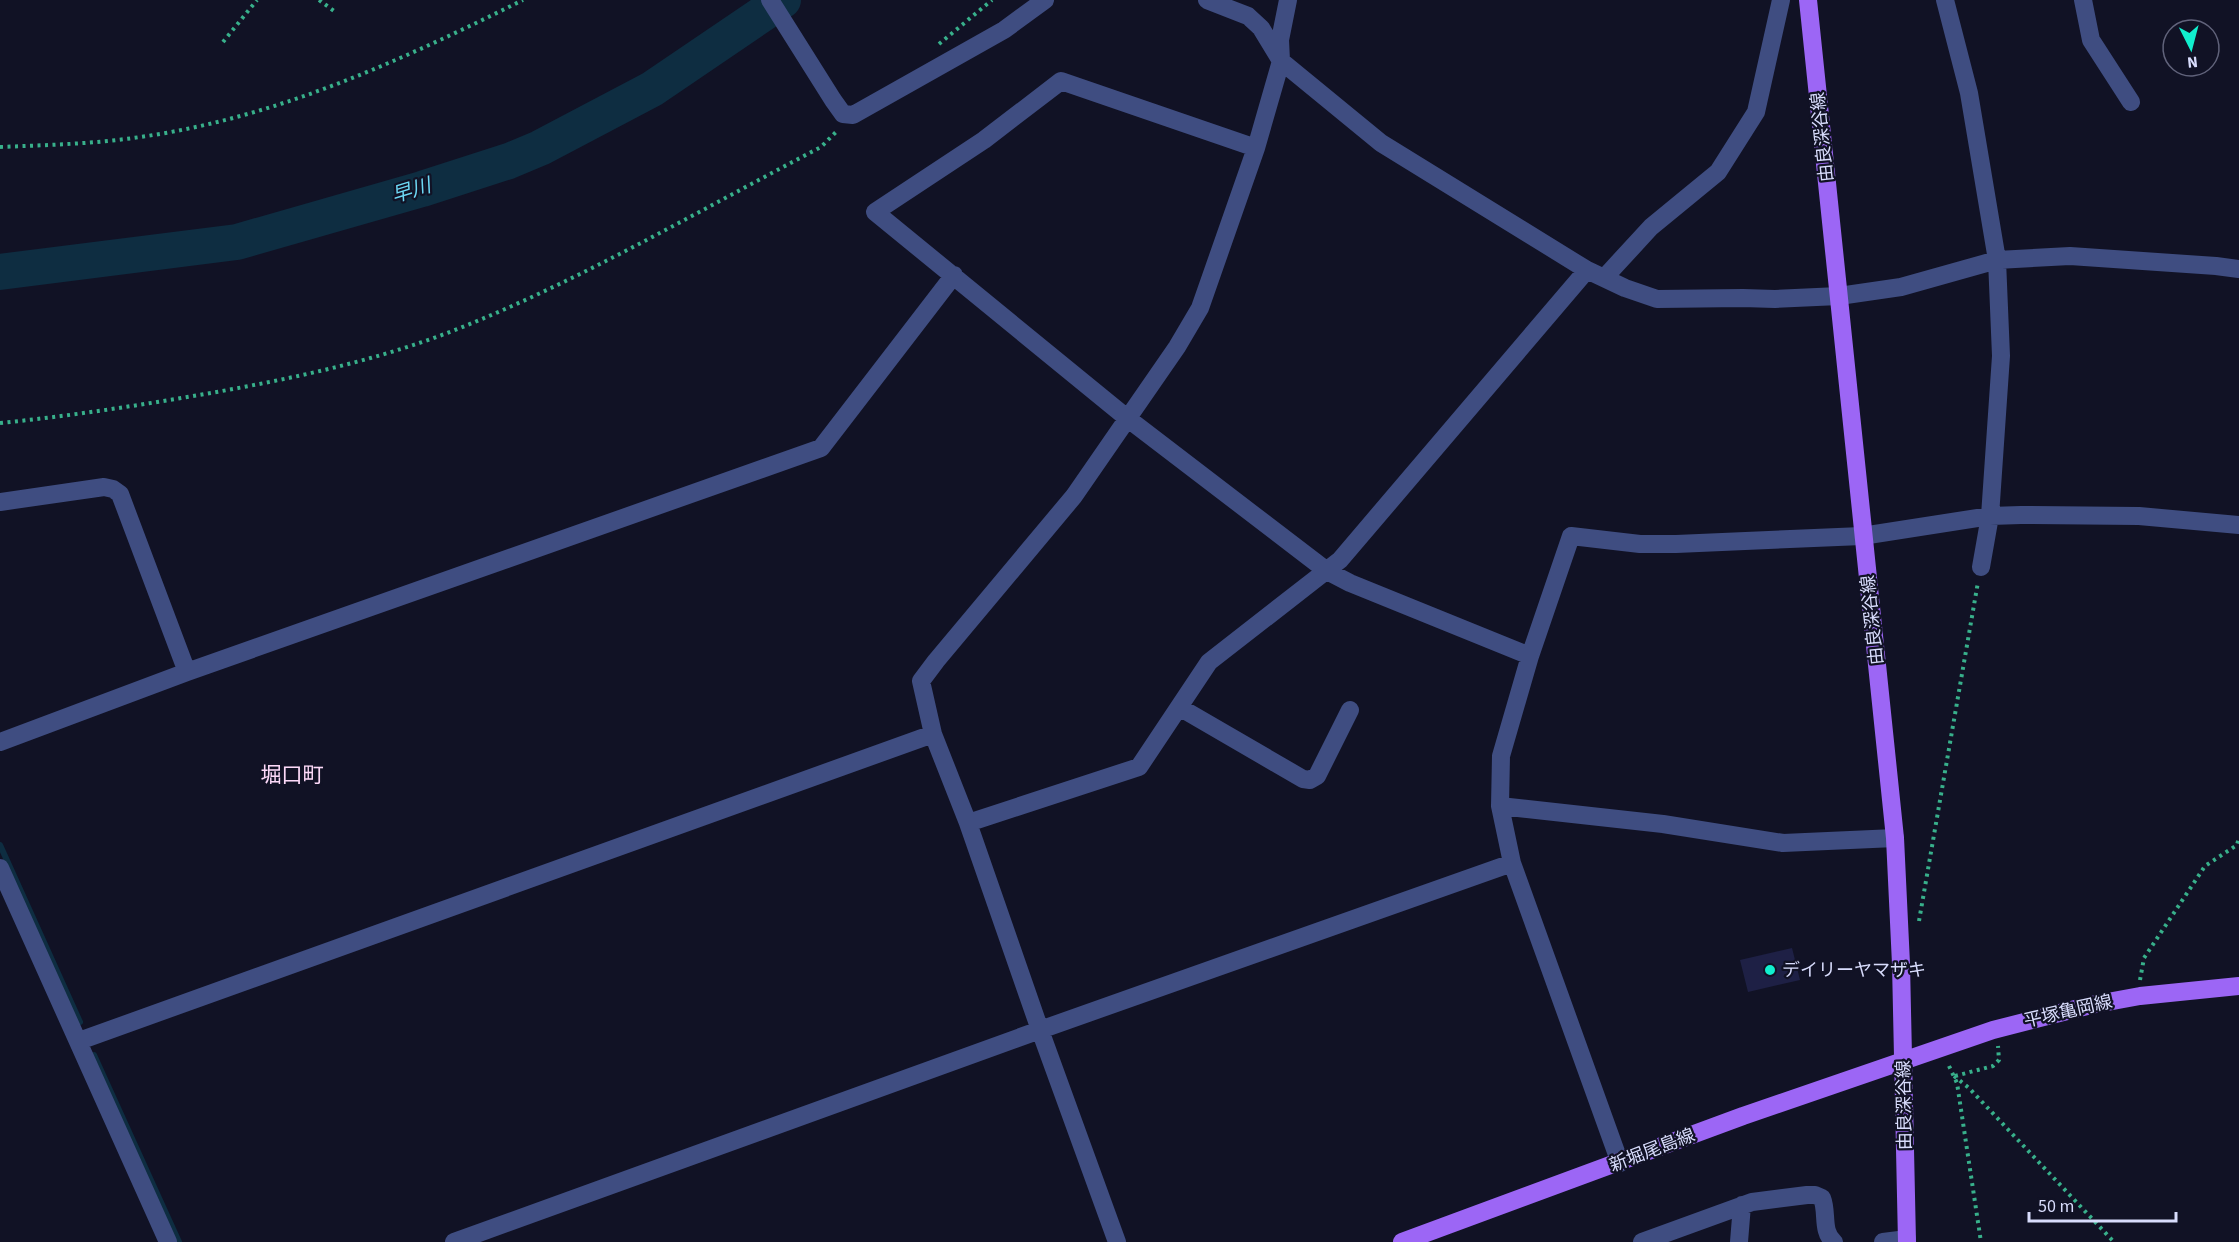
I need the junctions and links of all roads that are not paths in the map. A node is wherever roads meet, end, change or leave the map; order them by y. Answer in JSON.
{"nodes":[{"id":1,"x":770,"y":0,"type":"edge"},
{"id":2,"x":1045,"y":0,"type":"edge"},
{"id":3,"x":1207,"y":0,"type":"edge"},
{"id":4,"x":1288,"y":0,"type":"edge"},
{"id":5,"x":1781,"y":0,"type":"edge"},
{"id":6,"x":1808,"y":0,"type":"edge"},
{"id":7,"x":1945,"y":0,"type":"edge"},
{"id":8,"x":2083,"y":0,"type":"edge"},
{"id":9,"x":1281,"y":61,"type":"junction"},
{"id":10,"x":2131,"y":102,"type":"dead end"},
{"id":11,"x":1256,"y":148,"type":"junction"},
{"id":12,"x":1997,"y":260,"type":"junction"},
{"id":13,"x":2239,"y":269,"type":"edge"},
{"id":14,"x":1587,"y":270,"type":"junction"},
{"id":15,"x":954,"y":275,"type":"junction"},
{"id":16,"x":1605,"y":277,"type":"junction"},
{"id":17,"x":1839,"y":296,"type":"junction"},
{"id":18,"x":1127,"y":418,"type":"junction"},
{"id":19,"x":0,"y":502,"type":"edge"},
{"id":20,"x":1990,"y":516,"type":"junction"},
{"id":21,"x":2239,"y":525,"type":"edge"},
{"id":22,"x":1862,"y":536,"type":"junction"},
{"id":23,"x":1981,"y":567,"type":"road end"},
{"id":24,"x":1327,"y":571,"type":"junction"},
{"id":25,"x":1530,"y":656,"type":"junction"},
{"id":26,"x":187,"y":672,"type":"junction"},
{"id":27,"x":1179,"y":707,"type":"junction"},
{"id":28,"x":1350,"y":710,"type":"dead end"},
{"id":29,"x":933,"y":734,"type":"junction"},
{"id":30,"x":0,"y":742,"type":"edge"},
{"id":31,"x":1500,"y":806,"type":"junction"},
{"id":32,"x":968,"y":823,"type":"junction"},
{"id":33,"x":1895,"y":838,"type":"junction"},
{"id":34,"x":1512,"y":863,"type":"junction"},
{"id":35,"x":0,"y":868,"type":"edge"},
{"id":36,"x":2239,"y":986,"type":"edge"},
{"id":37,"x":1040,"y":1030,"type":"junction"},
{"id":38,"x":79,"y":1041,"type":"junction"},
{"id":39,"x":1902,"y":1059,"type":"junction"},
{"id":40,"x":1620,"y":1162,"type":"junction"},
{"id":41,"x":1742,"y":1205,"type":"junction"},
{"id":42,"x":1428,"y":1238,"type":"edge"},
{"id":43,"x":1907,"y":1240,"type":"edge"},
{"id":44,"x":168,"y":1242,"type":"edge"},
{"id":45,"x":454,"y":1242,"type":"edge"},
{"id":46,"x":1117,"y":1242,"type":"edge"},
{"id":47,"x":1402,"y":1242,"type":"edge"},
{"id":48,"x":1642,"y":1242,"type":"edge"},
{"id":49,"x":1739,"y":1242,"type":"edge"},
{"id":50,"x":1834,"y":1242,"type":"edge"},
{"id":51,"x":1883,"y":1242,"type":"edge"}],
"edges":[{"from":1,"to":2,"type":"street"},
{"from":3,"to":9,"type":"street"},
{"from":4,"to":9,"type":"street"},
{"from":5,"to":16,"type":"street"},
{"from":6,"to":17,"type":"main road","name":"由良深谷線"},
{"from":7,"to":12,"type":"street"},
{"from":8,"to":10,"type":"street"},
{"from":9,"to":11,"type":"street"},
{"from":9,"to":14,"type":"street"},
{"from":11,"to":15,"type":"street"},
{"from":11,"to":18,"type":"street"},
{"from":12,"to":13,"type":"street"},
{"from":12,"to":17,"type":"street"},
{"from":12,"to":20,"type":"street"},
{"from":14,"to":16,"type":"street"},
{"from":14,"to":24,"type":"street"},
{"from":15,"to":18,"type":"street"},
{"from":15,"to":26,"type":"street"},
{"from":16,"to":17,"type":"street"},
{"from":17,"to":22,"type":"main road","name":"由良深谷線"},
{"from":18,"to":24,"type":"street"},
{"from":18,"to":29,"type":"street"},
{"from":19,"to":26,"type":"street"},
{"from":20,"to":21,"type":"street"},
{"from":20,"to":22,"type":"street"},
{"from":20,"to":23,"type":"street"},
{"from":22,"to":25,"type":"street"},
{"from":22,"to":33,"type":"main road","name":"由良深谷線"},
{"from":24,"to":25,"type":"street"},
{"from":24,"to":27,"type":"street"},
{"from":25,"to":31,"type":"street"},
{"from":26,"to":30,"type":"street"},
{"from":27,"to":28,"type":"street"},
{"from":27,"to":32,"type":"street"},
{"from":29,"to":32,"type":"street"},
{"from":29,"to":38,"type":"street"},
{"from":31,"to":33,"type":"street"},
{"from":31,"to":34,"type":"street"},
{"from":32,"to":37,"type":"street"},
{"from":33,"to":39,"type":"main road","name":"由良深谷線"},
{"from":34,"to":37,"type":"street"},
{"from":34,"to":40,"type":"street"},
{"from":35,"to":38,"type":"street"},
{"from":36,"to":39,"type":"main road","name":"平塚亀岡線"},
{"from":37,"to":45,"type":"street"},
{"from":37,"to":46,"type":"street"},
{"from":38,"to":44,"type":"street"},
{"from":39,"to":40,"type":"main road","name":"新堀尾島線"},
{"from":39,"to":43,"type":"main road","name":"由良深谷線"},
{"from":40,"to":42,"type":"main road","name":"新堀尾島線"},
{"from":41,"to":48,"type":"street"},
{"from":41,"to":49,"type":"street"},
{"from":41,"to":50,"type":"street"},
{"from":42,"to":47,"type":"main road","name":"新堀尾島線"},
{"from":43,"to":51,"type":"street"}]}
